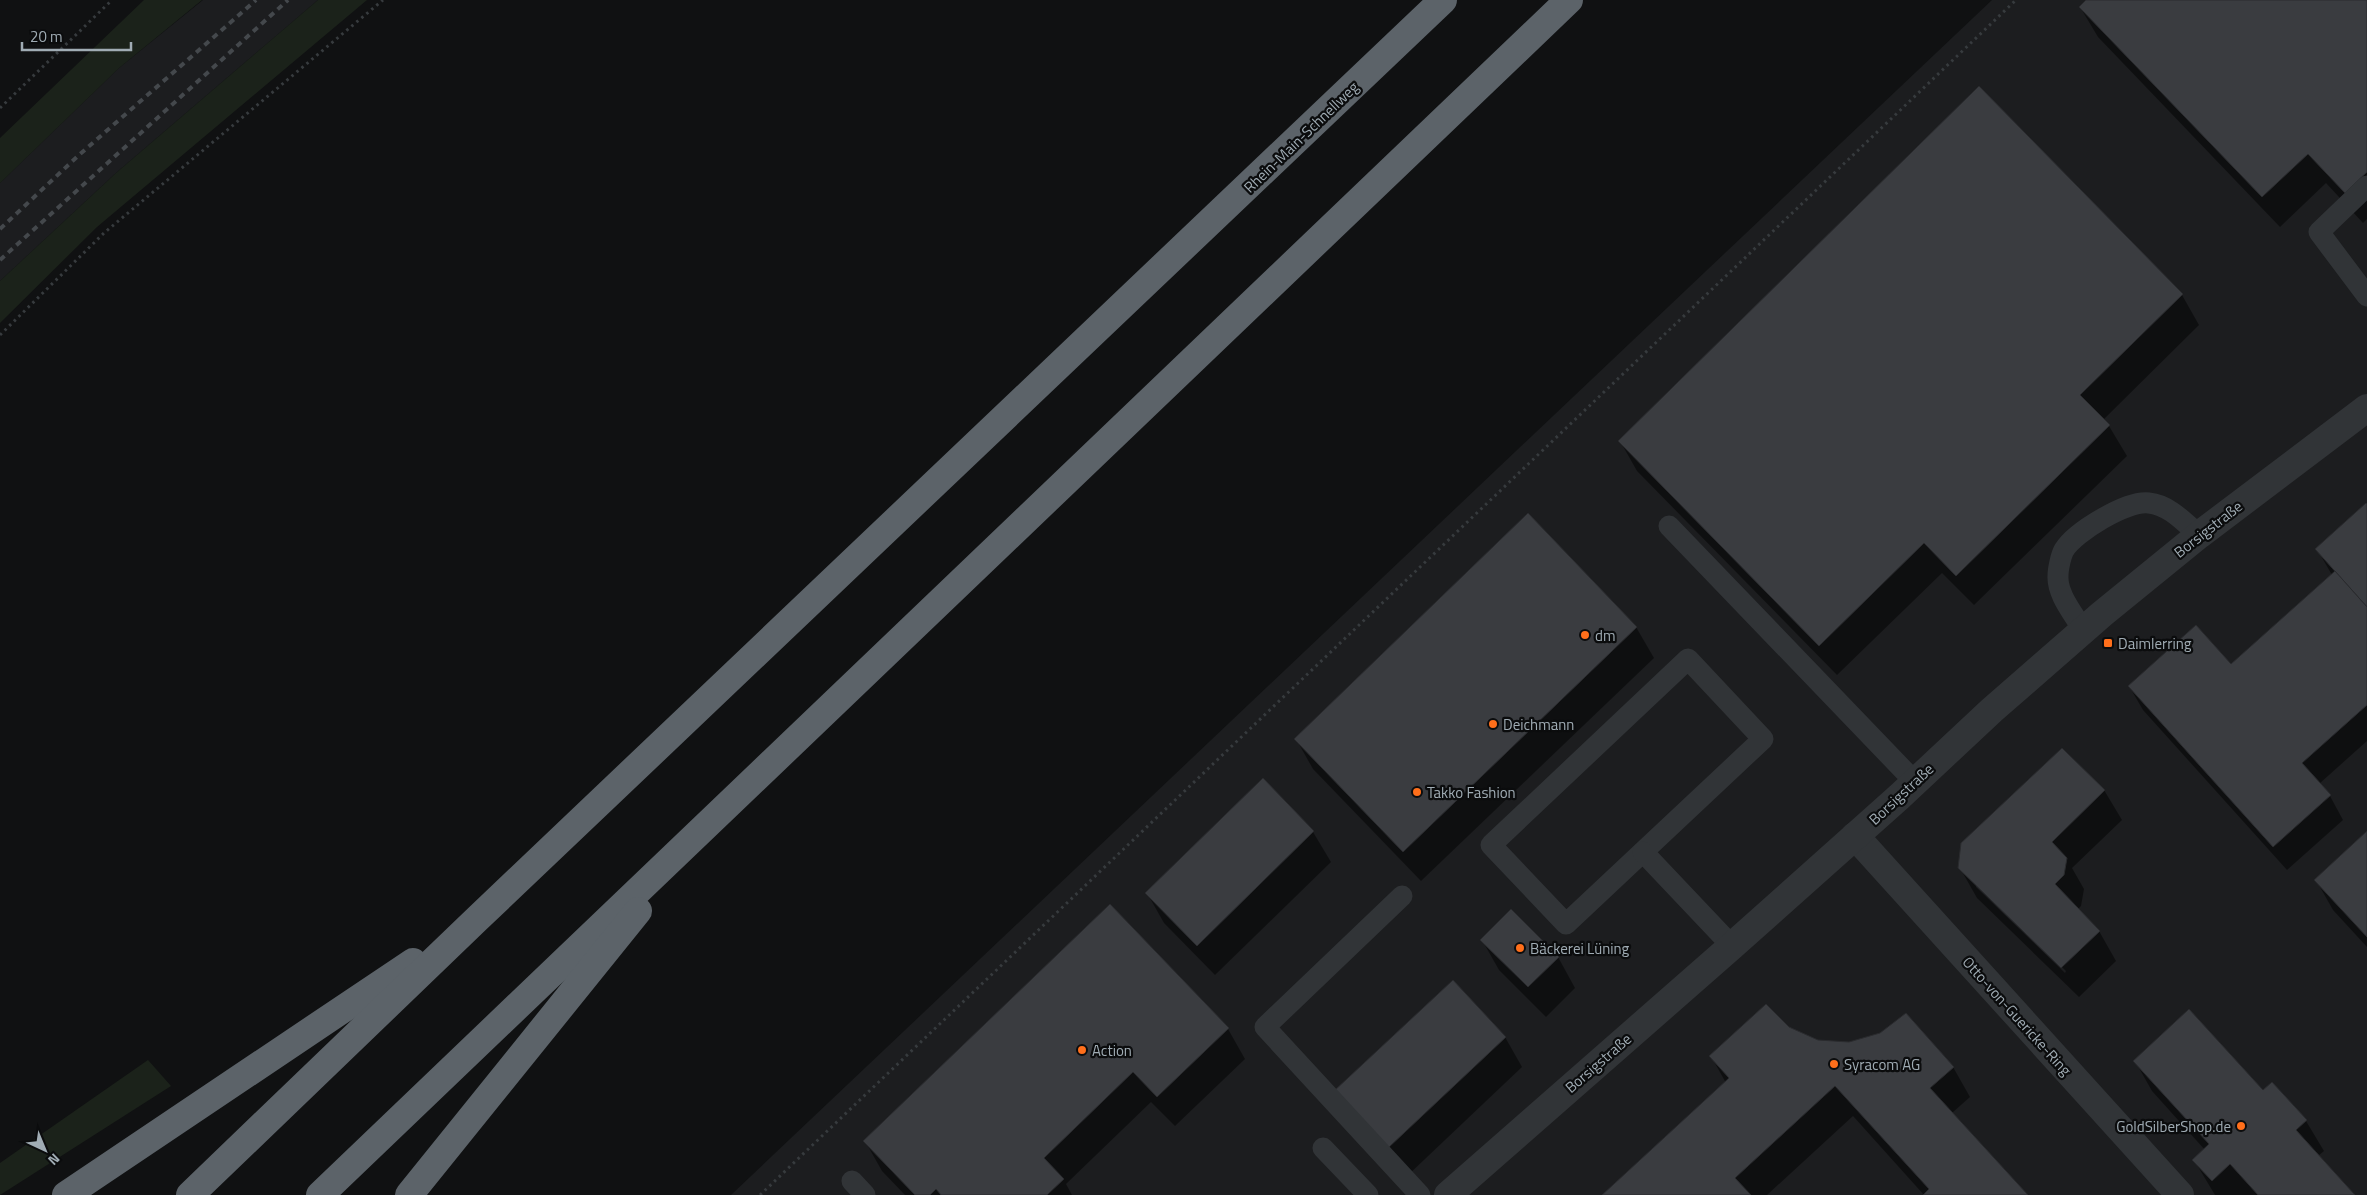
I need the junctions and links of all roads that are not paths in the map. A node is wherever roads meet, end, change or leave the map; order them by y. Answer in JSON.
{"nodes":[{"id":1,"x":1444,"y":0,"type":"edge"},
{"id":2,"x":1569,"y":0,"type":"edge"},
{"id":3,"x":2367,"y":186,"type":"edge"},
{"id":4,"x":2367,"y":296,"type":"edge"},
{"id":5,"x":2367,"y":408,"type":"edge"},
{"id":6,"x":1669,"y":526,"type":"dead end"},
{"id":7,"x":2199,"y":535,"type":"junction"},
{"id":8,"x":2083,"y":630,"type":"junction"},
{"id":9,"x":1915,"y":782,"type":"junction"},
{"id":10,"x":710,"y":822,"type":"junction"},
{"id":11,"x":1855,"y":836,"type":"junction"},
{"id":12,"x":1643,"y":852,"type":"junction"},
{"id":13,"x":1402,"y":896,"type":"dead end"},
{"id":14,"x":476,"y":919,"type":"junction"},
{"id":15,"x":1732,"y":946,"type":"junction"},
{"id":16,"x":1324,"y":1148,"type":"dead end"},
{"id":17,"x":66,"y":1195,"type":"edge"},
{"id":18,"x":190,"y":1195,"type":"edge"},
{"id":19,"x":320,"y":1195,"type":"edge"},
{"id":20,"x":409,"y":1195,"type":"edge"},
{"id":21,"x":1368,"y":1195,"type":"edge"},
{"id":22,"x":1420,"y":1195,"type":"edge"},
{"id":23,"x":1448,"y":1195,"type":"edge"},
{"id":24,"x":2180,"y":1195,"type":"edge"}],
"edges":[{"from":1,"to":14,"type":"highway","name":"Rhein-Main-Schnellweg"},
{"from":2,"to":10,"type":"highway"},
{"from":3,"to":4,"type":"lane"},
{"from":5,"to":7,"type":"street","name":"Borsigstraße"},
{"from":6,"to":9,"type":"lane"},
{"from":7,"to":8,"type":"street","name":"Borsigstraße"},
{"from":7,"to":8,"type":"lane"},
{"from":8,"to":9,"type":"street","name":"Borsigstraße"},
{"from":9,"to":11,"type":"street","name":"Borsigstraße"},
{"from":10,"to":19,"type":"highway"},
{"from":10,"to":20,"type":"highway"},
{"from":11,"to":15,"type":"street","name":"Borsigstraße"},
{"from":11,"to":24,"type":"street","name":"Otto-von-Guericke-Ring"},
{"from":12,"to":12,"type":"lane"},
{"from":12,"to":15,"type":"lane"},
{"from":13,"to":22,"type":"lane"},
{"from":14,"to":17,"type":"highway"},
{"from":14,"to":18,"type":"highway"},
{"from":15,"to":23,"type":"street","name":"Borsigstraße"},
{"from":16,"to":21,"type":"lane"}]}
